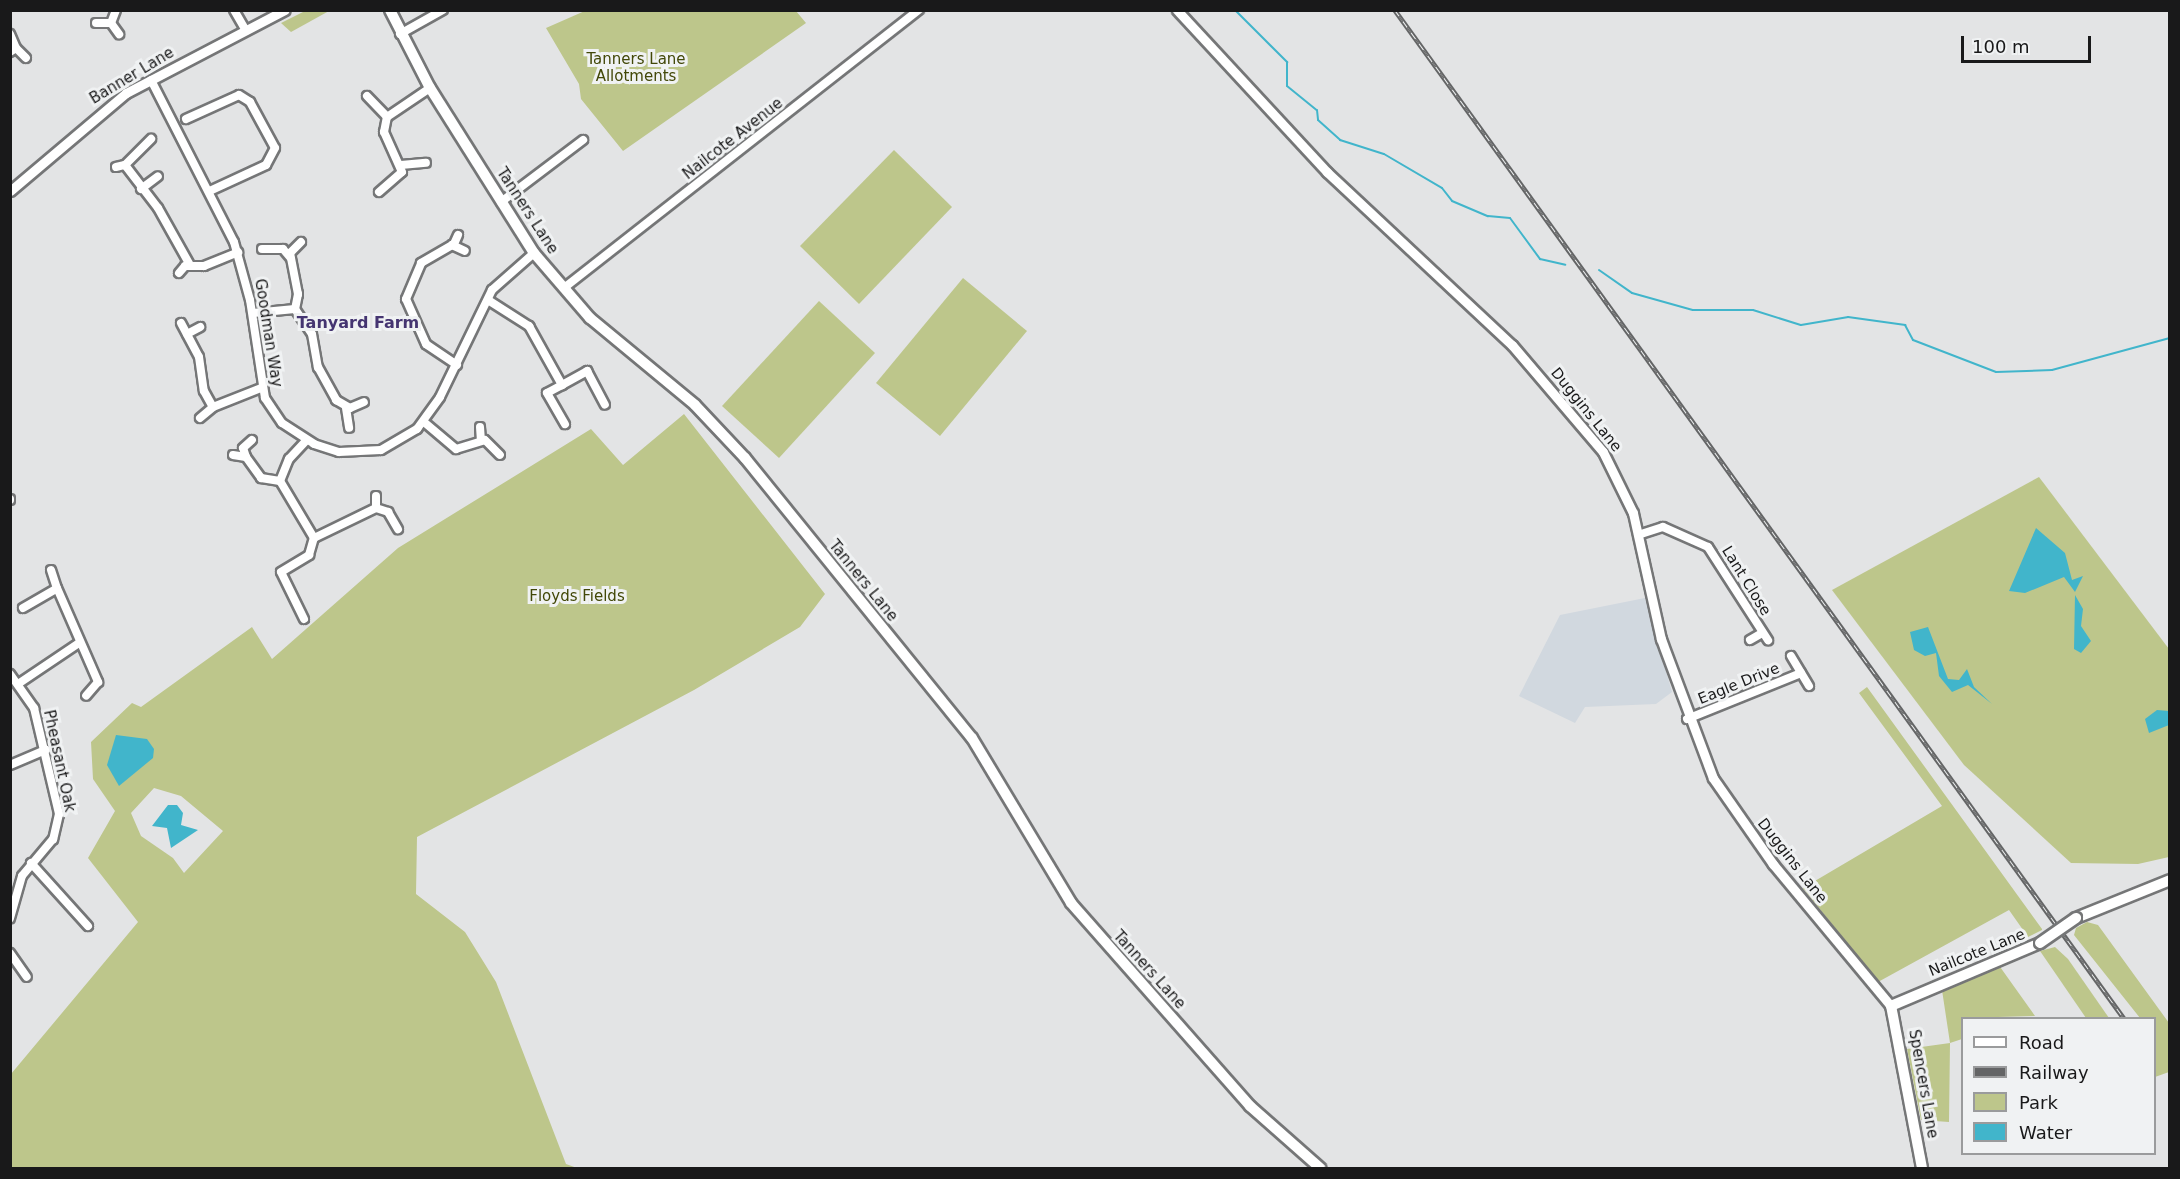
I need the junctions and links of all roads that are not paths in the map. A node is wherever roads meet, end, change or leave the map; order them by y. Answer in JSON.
{"nodes":[{"id":1,"x":116,"y":10,"type":"edge"},
{"id":2,"x":234,"y":10,"type":"edge"},
{"id":3,"x":285,"y":10,"type":"edge"},
{"id":4,"x":390,"y":10,"type":"edge"},
{"id":5,"x":443,"y":10,"type":"edge"},
{"id":6,"x":919,"y":10,"type":"edge"},
{"id":7,"x":1177,"y":10,"type":"edge"},
{"id":8,"x":96,"y":23,"type":"dead end"},
{"id":9,"x":111,"y":23,"type":"junction"},
{"id":10,"x":246,"y":31,"type":"junction"},
{"id":11,"x":10,"y":34,"type":"edge"},
{"id":12,"x":118,"y":34,"type":"dead end"},
{"id":13,"x":400,"y":34,"type":"junction"},
{"id":14,"x":13,"y":50,"type":"edge"},
{"id":15,"x":26,"y":58,"type":"dead end"},
{"id":16,"x":151,"y":80,"type":"junction"},
{"id":17,"x":430,"y":88,"type":"junction"},
{"id":18,"x":367,"y":96,"type":"dead end"},
{"id":19,"x":387,"y":117,"type":"junction"},
{"id":20,"x":186,"y":119,"type":"dead end"},
{"id":21,"x":151,"y":139,"type":"dead end"},
{"id":22,"x":583,"y":140,"type":"dead end"},
{"id":23,"x":426,"y":163,"type":"dead end"},
{"id":24,"x":401,"y":165,"type":"junction"},
{"id":25,"x":158,"y":176,"type":"dead end"},
{"id":26,"x":141,"y":189,"type":"junction"},
{"id":27,"x":212,"y":190,"type":"junction"},
{"id":28,"x":10,"y":191,"type":"edge"},
{"id":29,"x":379,"y":192,"type":"dead end"},
{"id":30,"x":501,"y":202,"type":"junction"},
{"id":31,"x":458,"y":235,"type":"dead end"},
{"id":32,"x":301,"y":242,"type":"dead end"},
{"id":33,"x":452,"y":245,"type":"junction"},
{"id":34,"x":262,"y":249,"type":"dead end"},
{"id":35,"x":465,"y":251,"type":"dead end"},
{"id":36,"x":238,"y":252,"type":"junction"},
{"id":37,"x":534,"y":253,"type":"junction"},
{"id":38,"x":290,"y":257,"type":"junction"},
{"id":39,"x":190,"y":265,"type":"junction"},
{"id":40,"x":179,"y":273,"type":"dead end"},
{"id":41,"x":564,"y":288,"type":"junction"},
{"id":42,"x":488,"y":300,"type":"junction"},
{"id":43,"x":295,"y":309,"type":"junction"},
{"id":44,"x":253,"y":313,"type":"junction"},
{"id":45,"x":181,"y":323,"type":"dead end"},
{"id":46,"x":200,"y":327,"type":"dead end"},
{"id":47,"x":187,"y":334,"type":"junction"},
{"id":48,"x":457,"y":364,"type":"junction"},
{"id":49,"x":562,"y":385,"type":"junction"},
{"id":50,"x":261,"y":388,"type":"junction"},
{"id":51,"x":364,"y":402,"type":"dead end"},
{"id":52,"x":605,"y":405,"type":"dead end"},
{"id":53,"x":213,"y":407,"type":"junction"},
{"id":54,"x":346,"y":408,"type":"junction"},
{"id":55,"x":200,"y":418,"type":"dead end"},
{"id":56,"x":424,"y":422,"type":"junction"},
{"id":57,"x":565,"y":424,"type":"dead end"},
{"id":58,"x":480,"y":427,"type":"dead end"},
{"id":59,"x":349,"y":428,"type":"dead end"},
{"id":60,"x":252,"y":440,"type":"dead end"},
{"id":61,"x":481,"y":440,"type":"junction"},
{"id":62,"x":306,"y":441,"type":"junction"},
{"id":63,"x":233,"y":455,"type":"dead end"},
{"id":64,"x":500,"y":455,"type":"dead end"},
{"id":65,"x":246,"y":456,"type":"junction"},
{"id":66,"x":280,"y":481,"type":"junction"},
{"id":67,"x":376,"y":496,"type":"dead end"},
{"id":68,"x":376,"y":508,"type":"junction"},
{"id":69,"x":398,"y":529,"type":"dead end"},
{"id":70,"x":1638,"y":535,"type":"junction"},
{"id":71,"x":314,"y":538,"type":"junction"},
{"id":72,"x":51,"y":570,"type":"dead end"},
{"id":73,"x":57,"y":588,"type":"junction"},
{"id":74,"x":23,"y":608,"type":"dead end"},
{"id":75,"x":304,"y":619,"type":"dead end"},
{"id":76,"x":1762,"y":633,"type":"junction"},
{"id":77,"x":1750,"y":640,"type":"dead end"},
{"id":78,"x":1768,"y":640,"type":"dead end"},
{"id":79,"x":79,"y":643,"type":"junction"},
{"id":80,"x":1791,"y":656,"type":"dead end"},
{"id":81,"x":1801,"y":673,"type":"junction"},
{"id":82,"x":10,"y":674,"type":"edge"},
{"id":83,"x":18,"y":684,"type":"junction"},
{"id":84,"x":1809,"y":686,"type":"dead end"},
{"id":85,"x":86,"y":696,"type":"dead end"},
{"id":86,"x":1687,"y":719,"type":"junction"},
{"id":87,"x":46,"y":750,"type":"junction"},
{"id":88,"x":10,"y":765,"type":"edge"},
{"id":89,"x":31,"y":863,"type":"junction"},
{"id":90,"x":2169,"y":880,"type":"edge"},
{"id":91,"x":10,"y":918,"type":"edge"},
{"id":92,"x":88,"y":926,"type":"dead end"},
{"id":93,"x":10,"y":953,"type":"edge"},
{"id":94,"x":27,"y":977,"type":"dead end"},
{"id":95,"x":1891,"y":1006,"type":"junction"},
{"id":96,"x":1320,"y":1168,"type":"edge"},
{"id":97,"x":1922,"y":1168,"type":"edge"}],
"edges":[{"from":1,"to":9,"type":"street"},
{"from":2,"to":10,"type":"street"},
{"from":3,"to":10,"type":"street","name":"Banner Lane"},
{"from":4,"to":13,"type":"main road","name":"Tanners Lane"},
{"from":5,"to":13,"type":"street"},
{"from":6,"to":41,"type":"street","name":"Nailcote Avenue"},
{"from":7,"to":70,"type":"street","name":"Duggins Lane"},
{"from":8,"to":9,"type":"street"},
{"from":9,"to":12,"type":"street"},
{"from":10,"to":16,"type":"street","name":"Banner Lane"},
{"from":11,"to":14,"type":"street"},
{"from":13,"to":17,"type":"main road","name":"Tanners Lane"},
{"from":14,"to":15,"type":"street"},
{"from":16,"to":27,"type":"street","name":"Goodman Way"},
{"from":16,"to":28,"type":"street","name":"Banner Lane"},
{"from":17,"to":19,"type":"street"},
{"from":17,"to":30,"type":"main road","name":"Tanners Lane"},
{"from":18,"to":19,"type":"street"},
{"from":19,"to":24,"type":"street"},
{"from":20,"to":27,"type":"street"},
{"from":21,"to":26,"type":"street"},
{"from":22,"to":30,"type":"street"},
{"from":23,"to":24,"type":"street"},
{"from":24,"to":29,"type":"street"},
{"from":25,"to":26,"type":"street"},
{"from":26,"to":39,"type":"street"},
{"from":27,"to":36,"type":"street","name":"Goodman Way"},
{"from":30,"to":37,"type":"main road","name":"Tanners Lane"},
{"from":31,"to":33,"type":"street"},
{"from":32,"to":38,"type":"street"},
{"from":33,"to":35,"type":"street"},
{"from":33,"to":48,"type":"street"},
{"from":34,"to":38,"type":"street"},
{"from":36,"to":39,"type":"street"},
{"from":36,"to":44,"type":"street","name":"Goodman Way"},
{"from":37,"to":41,"type":"main road","name":"Tanners Lane"},
{"from":37,"to":42,"type":"street","name":"Goodman Way"},
{"from":38,"to":43,"type":"street"},
{"from":39,"to":40,"type":"street"},
{"from":41,"to":96,"type":"main road","name":"Tanners Lane"},
{"from":42,"to":48,"type":"street","name":"Goodman Way"},
{"from":42,"to":49,"type":"street"},
{"from":43,"to":44,"type":"street"},
{"from":43,"to":54,"type":"street"},
{"from":44,"to":50,"type":"street","name":"Goodman Way"},
{"from":45,"to":47,"type":"street"},
{"from":46,"to":47,"type":"street"},
{"from":47,"to":53,"type":"street"},
{"from":48,"to":56,"type":"street","name":"Goodman Way"},
{"from":49,"to":52,"type":"street"},
{"from":49,"to":57,"type":"street"},
{"from":50,"to":53,"type":"street"},
{"from":50,"to":62,"type":"street","name":"Goodman Way"},
{"from":51,"to":54,"type":"street"},
{"from":53,"to":55,"type":"street"},
{"from":54,"to":59,"type":"street"},
{"from":56,"to":61,"type":"street"},
{"from":56,"to":62,"type":"street","name":"Goodman Way"},
{"from":58,"to":61,"type":"street"},
{"from":60,"to":65,"type":"street"},
{"from":61,"to":64,"type":"street"},
{"from":62,"to":66,"type":"street"},
{"from":63,"to":65,"type":"street"},
{"from":65,"to":66,"type":"street"},
{"from":66,"to":71,"type":"street"},
{"from":67,"to":68,"type":"street"},
{"from":68,"to":69,"type":"street"},
{"from":68,"to":71,"type":"street"},
{"from":70,"to":76,"type":"street","name":"Lant Close"},
{"from":70,"to":86,"type":"street","name":"Duggins Lane"},
{"from":71,"to":75,"type":"street"},
{"from":72,"to":73,"type":"street"},
{"from":73,"to":74,"type":"street"},
{"from":73,"to":79,"type":"street"},
{"from":76,"to":77,"type":"street","name":"Lant Close"},
{"from":76,"to":78,"type":"street","name":"Lant Close"},
{"from":79,"to":83,"type":"street"},
{"from":79,"to":85,"type":"street"},
{"from":80,"to":81,"type":"street","name":"Eagle Drive"},
{"from":81,"to":84,"type":"street","name":"Eagle Drive"},
{"from":81,"to":86,"type":"street","name":"Eagle Drive"},
{"from":82,"to":83,"type":"street","name":"Pheasant Oak"},
{"from":83,"to":87,"type":"street","name":"Pheasant Oak"},
{"from":86,"to":95,"type":"street","name":"Duggins Lane"},
{"from":87,"to":88,"type":"street"},
{"from":87,"to":89,"type":"street","name":"Pheasant Oak"},
{"from":89,"to":91,"type":"street","name":"Pheasant Oak"},
{"from":89,"to":92,"type":"street"},
{"from":90,"to":95,"type":"main road","name":"Nailcote Lane","bridge":true},
{"from":93,"to":94,"type":"street"},
{"from":95,"to":97,"type":"main road","name":"Spencers Lane"}]}
